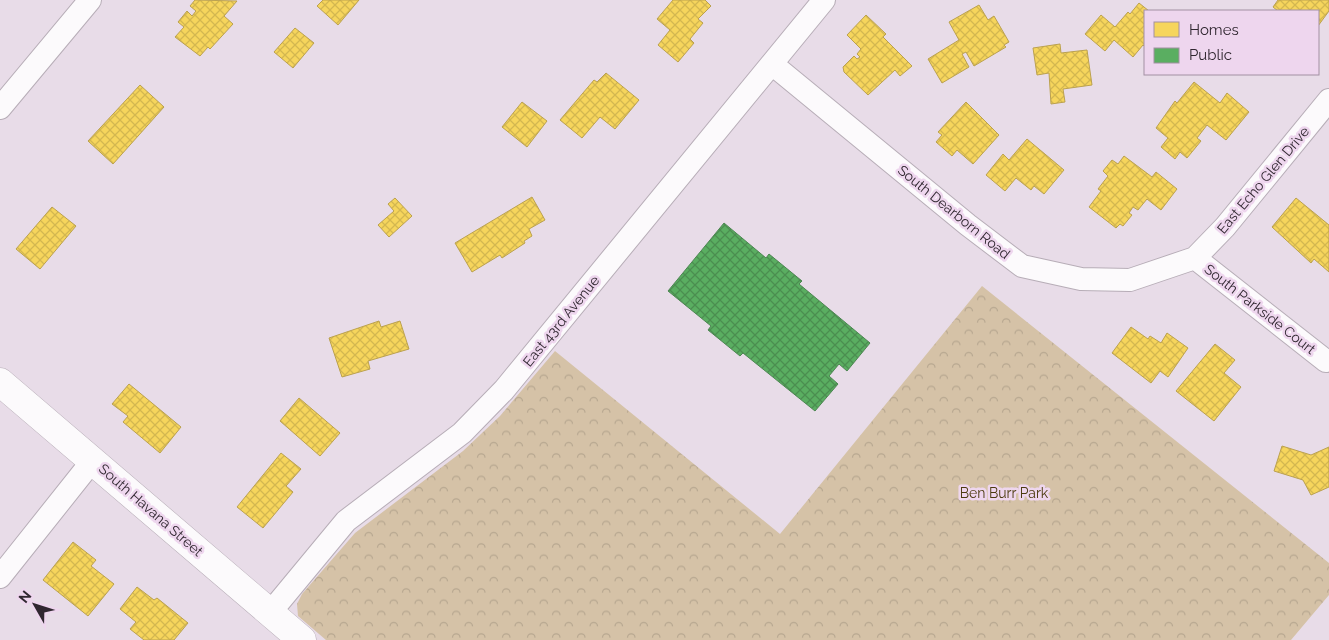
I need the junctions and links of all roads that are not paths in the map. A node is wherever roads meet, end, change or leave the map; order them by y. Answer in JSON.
{"nodes":[{"id":1,"x":90,"y":0,"type":"edge"},
{"id":2,"x":824,"y":0,"type":"edge"},
{"id":3,"x":772,"y":64,"type":"junction"},
{"id":4,"x":1329,"y":100,"type":"edge"},
{"id":5,"x":0,"y":108,"type":"edge"},
{"id":6,"x":1195,"y":258,"type":"junction"},
{"id":7,"x":1326,"y":360,"type":"dead end"},
{"id":8,"x":0,"y":382,"type":"edge"},
{"id":9,"x":93,"y":460,"type":"junction"},
{"id":10,"x":0,"y":577,"type":"edge"},
{"id":11,"x":270,"y":614,"type":"junction"},
{"id":12,"x":302,"y":640,"type":"edge"}],
"edges":[{"from":1,"to":5,"type":"street"},
{"from":2,"to":3,"type":"street","name":"East 43rd Avenue"},
{"from":3,"to":6,"type":"street","name":"South Dearborn Road"},
{"from":3,"to":11,"type":"street","name":"East 43rd Avenue"},
{"from":4,"to":6,"type":"street","name":"East Echo Glen Drive"},
{"from":6,"to":7,"type":"street","name":"South Parkside Court"},
{"from":8,"to":9,"type":"street","name":"South Havana Street"},
{"from":9,"to":10,"type":"street"},
{"from":9,"to":11,"type":"street","name":"South Havana Street"},
{"from":11,"to":12,"type":"street","name":"South Havana Street"}]}
